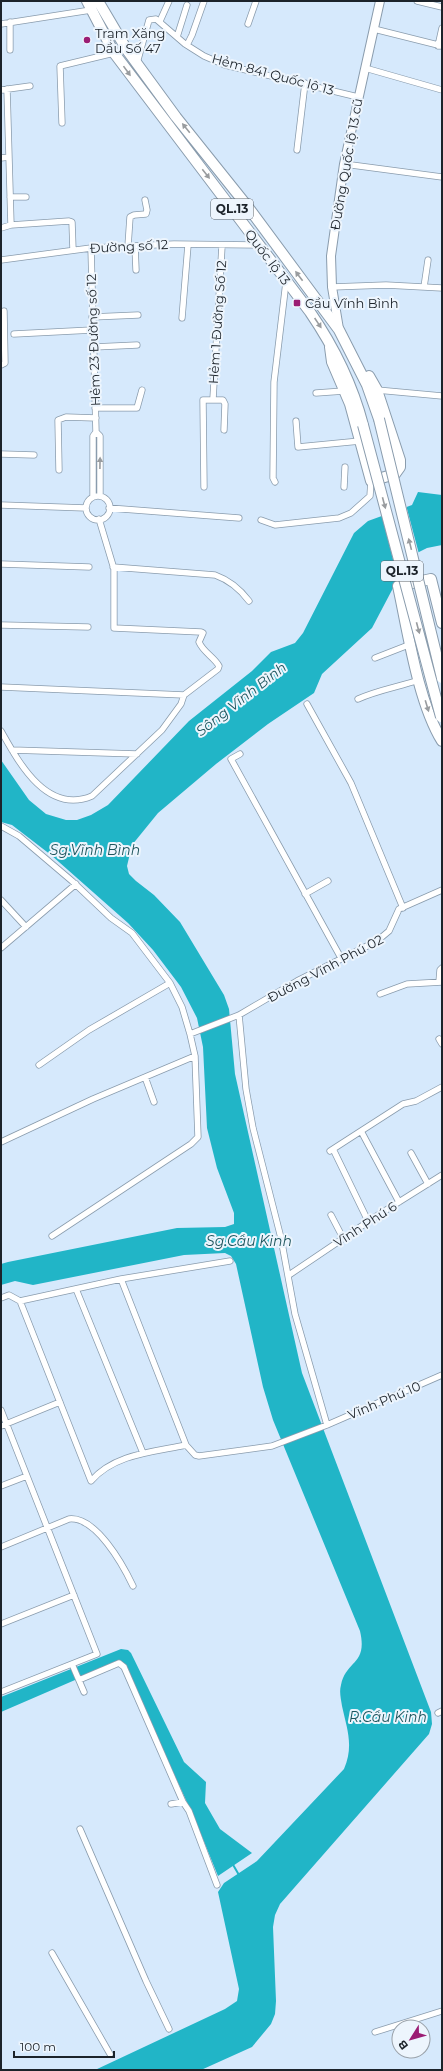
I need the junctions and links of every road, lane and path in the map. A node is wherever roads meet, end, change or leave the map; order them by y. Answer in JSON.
{"nodes":[{"id":1,"x":98,"y":1,"type":"edge"},
{"id":2,"x":168,"y":1,"type":"edge"},
{"id":3,"x":204,"y":1,"type":"edge"},
{"id":4,"x":256,"y":1,"type":"edge"},
{"id":5,"x":380,"y":1,"type":"edge"},
{"id":6,"x":417,"y":1,"type":"edge"},
{"id":7,"x":187,"y":5,"type":"dead end"},
{"id":8,"x":89,"y":6,"type":"edge"},
{"id":9,"x":442,"y":7,"type":"edge"},
{"id":10,"x":160,"y":21,"type":"junction"},
{"id":11,"x":10,"y":22,"type":"junction"},
{"id":12,"x":1,"y":24,"type":"edge"},
{"id":13,"x":248,"y":24,"type":"dead end"},
{"id":14,"x":442,"y":28,"type":"edge"},
{"id":15,"x":374,"y":29,"type":"junction"},
{"id":16,"x":177,"y":38,"type":"junction"},
{"id":17,"x":187,"y":45,"type":"junction"},
{"id":18,"x":440,"y":46,"type":"edge"},
{"id":19,"x":10,"y":50,"type":"dead end"},
{"id":20,"x":114,"y":53,"type":"junction"},
{"id":21,"x":137,"y":63,"type":"junction"},
{"id":22,"x":365,"y":68,"type":"junction"},
{"id":23,"x":305,"y":83,"type":"junction"},
{"id":24,"x":30,"y":86,"type":"dead end"},
{"id":25,"x":4,"y":90,"type":"edge"},
{"id":26,"x":442,"y":90,"type":"edge"},
{"id":27,"x":358,"y":97,"type":"junction"},
{"id":28,"x":62,"y":123,"type":"dead end"},
{"id":29,"x":297,"y":150,"type":"dead end"},
{"id":30,"x":9,"y":157,"type":"junction"},
{"id":31,"x":1,"y":158,"type":"edge"},
{"id":32,"x":344,"y":164,"type":"junction"},
{"id":33,"x":442,"y":177,"type":"edge"},
{"id":34,"x":10,"y":196,"type":"junction"},
{"id":35,"x":26,"y":197,"type":"dead end"},
{"id":36,"x":145,"y":200,"type":"dead end"},
{"id":37,"x":11,"y":225,"type":"junction"},
{"id":38,"x":1,"y":228,"type":"edge"},
{"id":39,"x":188,"y":245,"type":"junction"},
{"id":40,"x":258,"y":245,"type":"junction"},
{"id":41,"x":128,"y":246,"type":"junction"},
{"id":42,"x":135,"y":246,"type":"junction"},
{"id":43,"x":222,"y":246,"type":"junction"},
{"id":44,"x":91,"y":248,"type":"junction"},
{"id":45,"x":73,"y":250,"type":"junction"},
{"id":46,"x":1,"y":260,"type":"edge"},
{"id":47,"x":428,"y":260,"type":"dead end"},
{"id":48,"x":136,"y":270,"type":"dead end"},
{"id":49,"x":286,"y":281,"type":"junction"},
{"id":50,"x":332,"y":287,"type":"junction"},
{"id":51,"x":424,"y":287,"type":"junction"},
{"id":52,"x":442,"y":288,"type":"edge"},
{"id":53,"x":4,"y":310,"type":"dead end"},
{"id":54,"x":138,"y":315,"type":"dead end"},
{"id":55,"x":92,"y":317,"type":"junction"},
{"id":56,"x":182,"y":318,"type":"dead end"},
{"id":57,"x":92,"y":330,"type":"junction"},
{"id":58,"x":339,"y":330,"type":"junction"},
{"id":59,"x":14,"y":334,"type":"dead end"},
{"id":60,"x":345,"y":340,"type":"junction"},
{"id":61,"x":330,"y":341,"type":"junction"},
{"id":62,"x":137,"y":345,"type":"dead end"},
{"id":63,"x":94,"y":347,"type":"junction"},
{"id":64,"x":1,"y":365,"type":"edge"},
{"id":65,"x":142,"y":390,"type":"dead end"},
{"id":66,"x":377,"y":390,"type":"junction"},
{"id":67,"x":344,"y":391,"type":"junction"},
{"id":68,"x":316,"y":393,"type":"dead end"},
{"id":69,"x":442,"y":396,"type":"edge"},
{"id":70,"x":213,"y":399,"type":"junction"},
{"id":71,"x":95,"y":408,"type":"junction"},
{"id":72,"x":96,"y":418,"type":"junction"},
{"id":73,"x":296,"y":421,"type":"dead end"},
{"id":74,"x":224,"y":430,"type":"dead end"},
{"id":75,"x":360,"y":441,"type":"junction"},
{"id":76,"x":1,"y":454,"type":"edge"},
{"id":77,"x":34,"y":455,"type":"dead end"},
{"id":78,"x":345,"y":467,"type":"dead end"},
{"id":79,"x":59,"y":470,"type":"dead end"},
{"id":80,"x":371,"y":481,"type":"junction"},
{"id":81,"x":275,"y":482,"type":"dead end"},
{"id":82,"x":204,"y":487,"type":"dead end"},
{"id":83,"x":344,"y":487,"type":"dead end"},
{"id":84,"x":96,"y":497,"type":"junction"},
{"id":85,"x":1,"y":505,"type":"edge"},
{"id":86,"x":86,"y":508,"type":"junction"},
{"id":87,"x":109,"y":508,"type":"junction"},
{"id":88,"x":239,"y":518,"type":"dead end"},
{"id":89,"x":99,"y":520,"type":"junction"},
{"id":90,"x":261,"y":520,"type":"dead end"},
{"id":91,"x":1,"y":564,"type":"edge"},
{"id":92,"x":90,"y":567,"type":"dead end"},
{"id":93,"x":113,"y":567,"type":"junction"},
{"id":94,"x":249,"y":601,"type":"dead end"},
{"id":95,"x":442,"y":623,"type":"edge"},
{"id":96,"x":1,"y":625,"type":"edge"},
{"id":97,"x":88,"y":627,"type":"dead end"},
{"id":98,"x":411,"y":644,"type":"junction"},
{"id":99,"x":375,"y":658,"type":"dead end"},
{"id":100,"x":442,"y":678,"type":"edge"},
{"id":101,"x":419,"y":680,"type":"junction"},
{"id":102,"x":1,"y":687,"type":"edge"},
{"id":103,"x":184,"y":695,"type":"junction"},
{"id":104,"x":358,"y":699,"type":"dead end"},
{"id":105,"x":307,"y":704,"type":"dead end"},
{"id":106,"x":442,"y":718,"type":"edge"},
{"id":107,"x":1,"y":731,"type":"edge"},
{"id":108,"x":442,"y":741,"type":"edge"},
{"id":109,"x":12,"y":750,"type":"junction"},
{"id":110,"x":137,"y":754,"type":"junction"},
{"id":111,"x":240,"y":754,"type":"dead end"},
{"id":112,"x":1,"y":826,"type":"edge"},
{"id":113,"x":328,"y":881,"type":"dead end"},
{"id":114,"x":76,"y":884,"type":"junction"},
{"id":115,"x":442,"y":890,"type":"edge"},
{"id":116,"x":305,"y":894,"type":"junction"},
{"id":117,"x":1,"y":900,"type":"edge"},
{"id":118,"x":403,"y":908,"type":"junction"},
{"id":119,"x":26,"y":927,"type":"junction"},
{"id":120,"x":1,"y":948,"type":"edge"},
{"id":121,"x":341,"y":958,"type":"junction"},
{"id":122,"x":442,"y":968,"type":"edge"},
{"id":123,"x":441,"y":982,"type":"edge"},
{"id":124,"x":170,"y":983,"type":"junction"},
{"id":125,"x":380,"y":994,"type":"dead end"},
{"id":126,"x":237,"y":1016,"type":"junction"},
{"id":127,"x":190,"y":1034,"type":"junction"},
{"id":128,"x":195,"y":1056,"type":"junction"},
{"id":129,"x":39,"y":1064,"type":"dead end"},
{"id":130,"x":145,"y":1078,"type":"junction"},
{"id":131,"x":442,"y":1087,"type":"edge"},
{"id":132,"x":154,"y":1102,"type":"dead end"},
{"id":133,"x":361,"y":1131,"type":"junction"},
{"id":134,"x":1,"y":1142,"type":"edge"},
{"id":135,"x":411,"y":1153,"type":"dead end"},
{"id":136,"x":442,"y":1175,"type":"edge"},
{"id":137,"x":428,"y":1184,"type":"junction"},
{"id":138,"x":399,"y":1202,"type":"junction"},
{"id":139,"x":331,"y":1215,"type":"dead end"},
{"id":140,"x":368,"y":1221,"type":"junction"},
{"id":141,"x":52,"y":1236,"type":"dead end"},
{"id":142,"x":343,"y":1238,"type":"junction"},
{"id":143,"x":230,"y":1260,"type":"dead end"},
{"id":144,"x":288,"y":1275,"type":"junction"},
{"id":145,"x":121,"y":1279,"type":"junction"},
{"id":146,"x":76,"y":1289,"type":"junction"},
{"id":147,"x":1,"y":1298,"type":"edge"},
{"id":148,"x":20,"y":1301,"type":"junction"},
{"id":149,"x":442,"y":1375,"type":"edge"},
{"id":150,"x":60,"y":1402,"type":"junction"},
{"id":151,"x":1,"y":1410,"type":"edge"},
{"id":152,"x":4,"y":1425,"type":"edge"},
{"id":153,"x":324,"y":1426,"type":"junction"},
{"id":154,"x":186,"y":1445,"type":"junction"},
{"id":155,"x":143,"y":1453,"type":"junction"},
{"id":156,"x":27,"y":1476,"type":"junction"},
{"id":157,"x":1,"y":1486,"type":"edge"},
{"id":158,"x":48,"y":1528,"type":"junction"},
{"id":159,"x":1,"y":1547,"type":"edge"},
{"id":160,"x":132,"y":1586,"type":"dead end"},
{"id":161,"x":74,"y":1595,"type":"junction"},
{"id":162,"x":1,"y":1624,"type":"edge"},
{"id":163,"x":73,"y":1665,"type":"junction"},
{"id":164,"x":79,"y":1679,"type":"junction"},
{"id":165,"x":1,"y":1692,"type":"edge"},
{"id":166,"x":84,"y":1692,"type":"dead end"},
{"id":167,"x":183,"y":1802,"type":"junction"},
{"id":168,"x":171,"y":1804,"type":"dead end"},
{"id":169,"x":80,"y":1828,"type":"dead end"},
{"id":170,"x":218,"y":1885,"type":"dead end"},
{"id":171,"x":52,"y":1952,"type":"dead end"},
{"id":172,"x":442,"y":2011,"type":"edge"},
{"id":173,"x":169,"y":2029,"type":"dead end"},
{"id":174,"x":375,"y":2032,"type":"dead end"},
{"id":175,"x":110,"y":2054,"type":"dead end"}],
"edges":[{"from":1,"to":21,"type":"highway","name":"Quốc lộ 13","number":"QL.13"},
{"from":2,"to":10,"type":"street"},
{"from":3,"to":17,"type":"street"},
{"from":4,"to":13,"type":"street"},
{"from":5,"to":15,"type":"street","name":"Đường Quốc lộ 13 cũ"},
{"from":6,"to":9,"type":"street"},
{"from":7,"to":16,"type":"street"},
{"from":8,"to":11,"type":"street"},
{"from":8,"to":20,"type":"highway","name":"Quốc lộ 13","number":"QL.13"},
{"from":10,"to":16,"type":"street","name":"Hẻm 841 Quốc lộ 13"},
{"from":10,"to":21,"type":"street"},
{"from":11,"to":12,"type":"street"},
{"from":11,"to":19,"type":"street"},
{"from":14,"to":18,"type":"street"},
{"from":15,"to":18,"type":"street"},
{"from":15,"to":22,"type":"street","name":"Đường Quốc lộ 13 cũ"},
{"from":16,"to":17,"type":"street","name":"Hẻm 841 Quốc lộ 13"},
{"from":17,"to":23,"type":"street","name":"Hẻm 841 Quốc lộ 13"},
{"from":20,"to":28,"type":"street"},
{"from":20,"to":40,"type":"highway","name":"Quốc lộ 13","number":"QL.13","one_way":true},
{"from":58,"to":21,"type":"highway","name":"Quốc lộ 13","number":"QL.13","one_way":true},
{"from":22,"to":26,"type":"street"},
{"from":22,"to":27,"type":"street","name":"Đường Quốc lộ 13 cũ"},
{"from":23,"to":27,"type":"street","name":"Hẻm 841 Quốc lộ 13"},
{"from":23,"to":29,"type":"street"},
{"from":24,"to":25,"type":"street"},
{"from":25,"to":30,"type":"street"},
{"from":27,"to":32,"type":"street","name":"Đường Quốc lộ 13 cũ"},
{"from":30,"to":31,"type":"street"},
{"from":30,"to":34,"type":"street"},
{"from":32,"to":33,"type":"street"},
{"from":32,"to":50,"type":"street","name":"Đường Quốc lộ 13 cũ"},
{"from":34,"to":35,"type":"street"},
{"from":34,"to":37,"type":"street"},
{"from":36,"to":41,"type":"street"},
{"from":37,"to":38,"type":"street"},
{"from":37,"to":45,"type":"street"},
{"from":39,"to":42,"type":"street","name":"Đường số 12"},
{"from":39,"to":43,"type":"street","name":"Đường số 12"},
{"from":39,"to":56,"type":"street"},
{"from":40,"to":43,"type":"street","name":"Đường số 12"},
{"from":40,"to":49,"type":"highway","name":"Quốc lộ 13","number":"QL.13"},
{"from":41,"to":42,"type":"street","name":"Đường số 12"},
{"from":41,"to":44,"type":"street","name":"Đường số 12"},
{"from":42,"to":48,"type":"street"},
{"from":43,"to":70,"type":"street","name":"Hẻm 1 Đường Số 12"},
{"from":44,"to":45,"type":"street","name":"Đường số 12"},
{"from":44,"to":55,"type":"street","name":"Hẻm 23 Đường số 12"},
{"from":45,"to":46,"type":"street","name":"Đường số 12"},
{"from":47,"to":51,"type":"street"},
{"from":49,"to":61,"type":"highway","name":"Quốc lộ 13","number":"QL.13","one_way":true},
{"from":49,"to":81,"type":"street"},
{"from":50,"to":51,"type":"street"},
{"from":50,"to":58,"type":"street","name":"Đường Quốc lộ 13 cũ"},
{"from":51,"to":52,"type":"street"},
{"from":53,"to":64,"type":"street"},
{"from":54,"to":55,"type":"street"},
{"from":55,"to":57,"type":"street","name":"Hẻm 23 Đường số 12"},
{"from":57,"to":59,"type":"street"},
{"from":57,"to":63,"type":"street","name":"Hẻm 23 Đường số 12"},
{"from":58,"to":60,"type":"highway","name":"Quốc lộ 13","number":"QL.13"},
{"from":60,"to":66,"type":"highway"},
{"from":100,"to":60,"type":"highway","name":"Quốc lộ 13","number":"QL.13","one_way":true,"bridge":true},
{"from":61,"to":67,"type":"highway"},
{"from":61,"to":106,"type":"highway","name":"Quốc lộ 13","number":"QL.13","one_way":true,"bridge":true},
{"from":62,"to":63,"type":"street"},
{"from":63,"to":71,"type":"street","name":"Hẻm 23 Đường số 12"},
{"from":65,"to":71,"type":"street"},
{"from":66,"to":69,"type":"street"},
{"from":66,"to":80,"type":"highway"},
{"from":67,"to":68,"type":"street"},
{"from":67,"to":75,"type":"highway"},
{"from":70,"to":74,"type":"street","name":"Hẻm 1 Đường Số 12"},
{"from":70,"to":82,"type":"street","name":"Hẻm 1 Đường Số 12"},
{"from":71,"to":72,"type":"street","name":"Hẻm 23 Đường số 12"},
{"from":72,"to":79,"type":"street"},
{"from":72,"to":84,"type":"street","name":"Hẻm 23 Đường số 12"},
{"from":73,"to":75,"type":"street"},
{"from":75,"to":80,"type":"highway"},
{"from":76,"to":77,"type":"street"},
{"from":78,"to":83,"type":"street"},
{"from":80,"to":90,"type":"street"},
{"from":84,"to":86,"type":"street"},
{"from":84,"to":87,"type":"street"},
{"from":85,"to":86,"type":"street"},
{"from":86,"to":89,"type":"street"},
{"from":87,"to":88,"type":"street"},
{"from":87,"to":89,"type":"street"},
{"from":89,"to":93,"type":"street"},
{"from":91,"to":92,"type":"street"},
{"from":93,"to":94,"type":"street"},
{"from":93,"to":103,"type":"street"},
{"from":95,"to":98,"type":"highway"},
{"from":96,"to":97,"type":"street"},
{"from":98,"to":99,"type":"street"},
{"from":98,"to":101,"type":"highway"},
{"from":101,"to":104,"type":"street"},
{"from":101,"to":108,"type":"highway","one_way":true},
{"from":102,"to":103,"type":"street"},
{"from":103,"to":110,"type":"street"},
{"from":105,"to":118,"type":"street"},
{"from":107,"to":109,"type":"street"},
{"from":109,"to":110,"type":"street"},
{"from":109,"to":110,"type":"street"},
{"from":111,"to":116,"type":"street"},
{"from":112,"to":114,"type":"street"},
{"from":113,"to":116,"type":"street"},
{"from":114,"to":119,"type":"street"},
{"from":114,"to":124,"type":"street"},
{"from":115,"to":118,"type":"street"},
{"from":116,"to":121,"type":"street"},
{"from":117,"to":119,"type":"street"},
{"from":118,"to":121,"type":"street","name":"Đường Vĩnh Phú 02"},
{"from":119,"to":120,"type":"street"},
{"from":121,"to":126,"type":"street","name":"Đường Vĩnh Phú 02"},
{"from":122,"to":123,"type":"street"},
{"from":123,"to":125,"type":"street"},
{"from":124,"to":127,"type":"street"},
{"from":124,"to":129,"type":"street"},
{"from":126,"to":127,"type":"street","name":"Đường Vĩnh Phú 02"},
{"from":126,"to":144,"type":"street"},
{"from":127,"to":128,"type":"street"},
{"from":128,"to":130,"type":"street"},
{"from":128,"to":141,"type":"street"},
{"from":130,"to":132,"type":"street"},
{"from":130,"to":134,"type":"street"},
{"from":131,"to":133,"type":"street"},
{"from":133,"to":138,"type":"street"},
{"from":133,"to":140,"type":"street"},
{"from":135,"to":137,"type":"street"},
{"from":136,"to":137,"type":"street","name":"Vĩnh Phú 6"},
{"from":137,"to":138,"type":"street","name":"Vĩnh Phú 6"},
{"from":138,"to":140,"type":"street","name":"Vĩnh Phú 6"},
{"from":139,"to":142,"type":"street"},
{"from":140,"to":142,"type":"street","name":"Vĩnh Phú 6"},
{"from":142,"to":144,"type":"street","name":"Vĩnh Phú 6"},
{"from":143,"to":145,"type":"street"},
{"from":144,"to":153,"type":"street"},
{"from":145,"to":146,"type":"street"},
{"from":145,"to":154,"type":"street"},
{"from":146,"to":148,"type":"street"},
{"from":146,"to":155,"type":"street"},
{"from":147,"to":148,"type":"street"},
{"from":148,"to":150,"type":"street"},
{"from":149,"to":153,"type":"street","name":"Vĩnh Phú 10"},
{"from":150,"to":152,"type":"street"},
{"from":150,"to":155,"type":"street"},
{"from":151,"to":152,"type":"street"},
{"from":152,"to":156,"type":"street"},
{"from":153,"to":154,"type":"street","name":"Vĩnh Phú 10"},
{"from":154,"to":155,"type":"street"},
{"from":156,"to":157,"type":"street"},
{"from":156,"to":158,"type":"street"},
{"from":158,"to":159,"type":"street"},
{"from":158,"to":160,"type":"street"},
{"from":158,"to":161,"type":"street"},
{"from":161,"to":162,"type":"street"},
{"from":161,"to":163,"type":"street"},
{"from":163,"to":164,"type":"street"},
{"from":163,"to":165,"type":"street"},
{"from":164,"to":166,"type":"street"},
{"from":164,"to":167,"type":"street"},
{"from":167,"to":168,"type":"street"},
{"from":167,"to":170,"type":"street"},
{"from":169,"to":173,"type":"street"},
{"from":171,"to":175,"type":"street"},
{"from":172,"to":174,"type":"street"}]}
